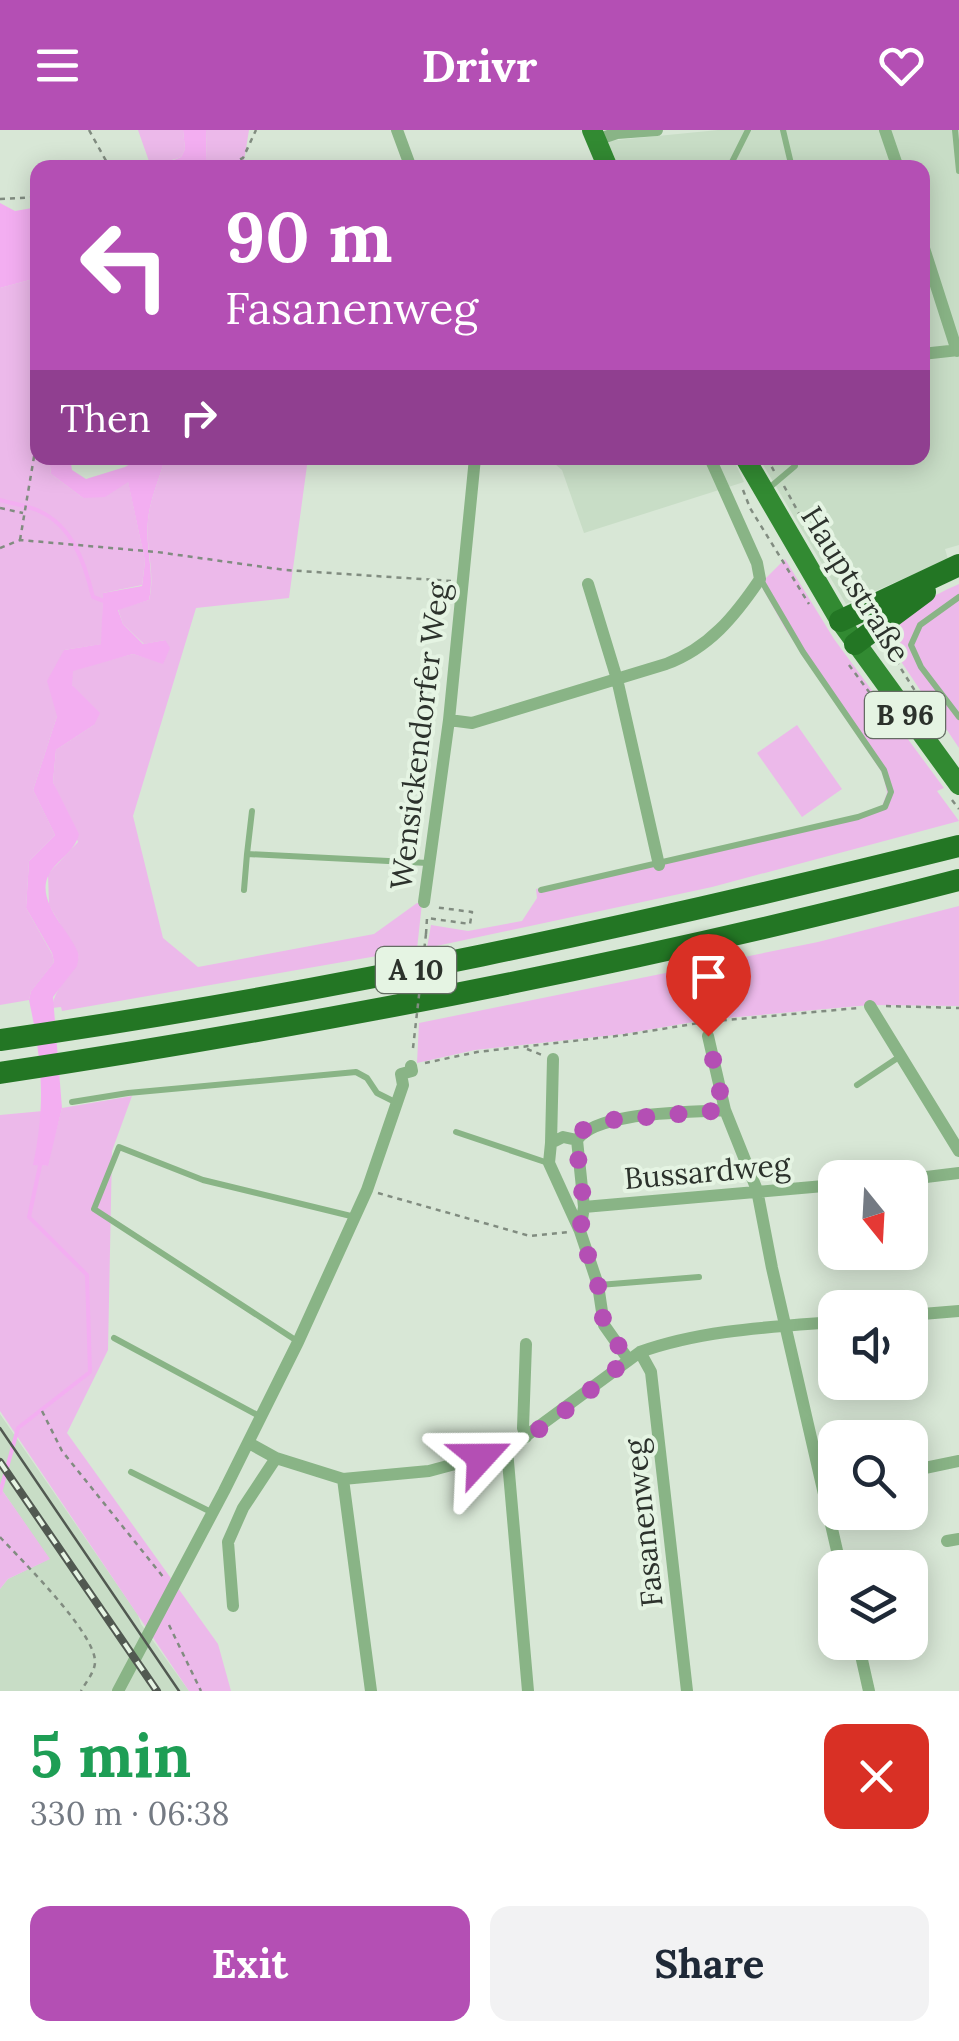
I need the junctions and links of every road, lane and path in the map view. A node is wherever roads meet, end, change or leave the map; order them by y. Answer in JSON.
{"nodes":[{"id":1,"x":89,"y":130,"type":"edge"},
{"id":2,"x":256,"y":130,"type":"edge"},
{"id":3,"x":397,"y":130,"type":"edge"},
{"id":4,"x":657,"y":130,"type":"edge"},
{"id":5,"x":748,"y":130,"type":"edge"},
{"id":6,"x":783,"y":130,"type":"edge"},
{"id":7,"x":885,"y":130,"type":"edge"},
{"id":8,"x":954,"y":130,"type":"edge"},
{"id":9,"x":640,"y":131,"type":"edge"},
{"id":10,"x":594,"y":135,"type":"edge"},
{"id":11,"x":106,"y":160,"type":"edge"},
{"id":12,"x":239,"y":160,"type":"edge"},
{"id":13,"x":408,"y":160,"type":"edge"},
{"id":14,"x":605,"y":160,"type":"edge"},
{"id":15,"x":733,"y":160,"type":"edge"},
{"id":16,"x":790,"y":160,"type":"edge"},
{"id":17,"x":895,"y":160,"type":"edge"},
{"id":18,"x":959,"y":171,"type":"edge"},
{"id":19,"x":30,"y":197,"type":"edge"},
{"id":20,"x":0,"y":199,"type":"edge"},
{"id":21,"x":930,"y":266,"type":"edge"},
{"id":22,"x":958,"y":351,"type":"edge"},
{"id":23,"x":930,"y":353,"type":"edge"},
{"id":24,"x":33,"y":465,"type":"edge"},
{"id":25,"x":474,"y":465,"type":"edge"},
{"id":26,"x":713,"y":465,"type":"edge"},
{"id":27,"x":754,"y":465,"type":"edge"},
{"id":28,"x":770,"y":465,"type":"edge"},
{"id":29,"x":796,"y":465,"type":"edge"},
{"id":30,"x":776,"y":483,"type":"junction"},
{"id":31,"x":0,"y":508,"type":"edge"},
{"id":32,"x":25,"y":513,"type":"junction"},
{"id":33,"x":810,"y":535,"type":"dead end"},
{"id":34,"x":20,"y":540,"type":"junction"},
{"id":35,"x":0,"y":548,"type":"edge"},
{"id":36,"x":959,"y":565,"type":"edge"},
{"id":37,"x":959,"y":576,"type":"edge"},
{"id":38,"x":760,"y":579,"type":"junction"},
{"id":39,"x":462,"y":582,"type":"junction"},
{"id":40,"x":588,"y":584,"type":"dead end"},
{"id":41,"x":838,"y":584,"type":"dead end"},
{"id":42,"x":861,"y":594,"type":"dead end"},
{"id":43,"x":959,"y":597,"type":"edge"},
{"id":44,"x":840,"y":621,"type":"junction"},
{"id":45,"x":888,"y":635,"type":"dead end"},
{"id":46,"x":856,"y":644,"type":"junction"},
{"id":47,"x":617,"y":679,"type":"junction"},
{"id":48,"x":959,"y":717,"type":"edge"},
{"id":49,"x":448,"y":720,"type":"junction"},
{"id":50,"x":937,"y":726,"type":"dead end"},
{"id":51,"x":958,"y":785,"type":"edge"},
{"id":52,"x":252,"y":811,"type":"dead end"},
{"id":53,"x":959,"y":846,"type":"edge"},
{"id":54,"x":247,"y":854,"type":"junction"},
{"id":55,"x":429,"y":864,"type":"junction"},
{"id":56,"x":658,"y":865,"type":"junction"},
{"id":57,"x":959,"y":880,"type":"edge"},
{"id":58,"x":244,"y":890,"type":"dead end"},
{"id":59,"x":541,"y":890,"type":"dead end"},
{"id":60,"x":430,"y":905,"type":"junction"},
{"id":61,"x":434,"y":919,"type":"junction"},
{"id":62,"x":870,"y":1006,"type":"junction"},
{"id":63,"x":959,"y":1008,"type":"edge"},
{"id":64,"x":708,"y":1036,"type":"dead end"},
{"id":65,"x":0,"y":1040,"type":"edge"},
{"id":66,"x":413,"y":1048,"type":"dead end"},
{"id":67,"x":526,"y":1048,"type":"junction"},
{"id":68,"x":900,"y":1056,"type":"junction"},
{"id":69,"x":553,"y":1059,"type":"joint"},
{"id":70,"x":411,"y":1066,"type":"joint"},
{"id":71,"x":0,"y":1073,"type":"edge"},
{"id":72,"x":857,"y":1085,"type":"dead end"},
{"id":73,"x":72,"y":1102,"type":"dead end"},
{"id":74,"x":396,"y":1102,"type":"junction"},
{"id":75,"x":724,"y":1110,"type":"junction"},
{"id":76,"x":456,"y":1132,"type":"dead end"},
{"id":77,"x":576,"y":1140,"type":"junction"},
{"id":78,"x":551,"y":1142,"type":"junction"},
{"id":79,"x":959,"y":1150,"type":"edge"},
{"id":80,"x":549,"y":1163,"type":"junction"},
{"id":81,"x":959,"y":1173,"type":"edge"},
{"id":82,"x":928,"y":1177,"type":"edge"},
{"id":83,"x":818,"y":1186,"type":"edge"},
{"id":84,"x":367,"y":1190,"type":"junction"},
{"id":85,"x":757,"y":1190,"type":"junction"},
{"id":86,"x":584,"y":1207,"type":"junction"},
{"id":87,"x":355,"y":1217,"type":"junction"},
{"id":88,"x":580,"y":1231,"type":"junction"},
{"id":89,"x":698,"y":1276,"type":"dead end"},
{"id":90,"x":598,"y":1285,"type":"junction"},
{"id":91,"x":959,"y":1311,"type":"edge"},
{"id":92,"x":928,"y":1314,"type":"edge"},
{"id":93,"x":818,"y":1323,"type":"edge"},
{"id":94,"x":787,"y":1326,"type":"junction"},
{"id":95,"x":114,"y":1338,"type":"dead end"},
{"id":96,"x":298,"y":1342,"type":"junction"},
{"id":97,"x":526,"y":1344,"type":"dead end"},
{"id":98,"x":634,"y":1356,"type":"junction"},
{"id":99,"x":42,"y":1411,"type":"dead end"},
{"id":100,"x":262,"y":1418,"type":"junction"},
{"id":101,"x":526,"y":1436,"type":"junction"},
{"id":102,"x":249,"y":1443,"type":"junction"},
{"id":103,"x":507,"y":1450,"type":"junction"},
{"id":104,"x":276,"y":1458,"type":"junction"},
{"id":105,"x":959,"y":1461,"type":"edge"},
{"id":106,"x":928,"y":1467,"type":"edge"},
{"id":107,"x":132,"y":1472,"type":"dead end"},
{"id":108,"x":342,"y":1479,"type":"junction"},
{"id":109,"x":212,"y":1512,"type":"junction"},
{"id":110,"x":0,"y":1536,"type":"edge"},
{"id":111,"x":838,"y":1550,"type":"edge"},
{"id":112,"x":174,"y":1589,"type":"junction"},
{"id":113,"x":233,"y":1606,"type":"dead end"},
{"id":114,"x":162,"y":1612,"type":"junction"},
{"id":115,"x":862,"y":1660,"type":"edge"},
{"id":116,"x":81,"y":1691,"type":"edge"},
{"id":117,"x":118,"y":1691,"type":"edge"},
{"id":118,"x":202,"y":1691,"type":"edge"},
{"id":119,"x":372,"y":1691,"type":"edge"},
{"id":120,"x":528,"y":1691,"type":"edge"},
{"id":121,"x":687,"y":1691,"type":"edge"},
{"id":122,"x":869,"y":1691,"type":"edge"}],
"edges":[{"from":1,"to":11,"type":"path"},
{"from":2,"to":12,"type":"path"},
{"from":3,"to":13,"type":"street"},
{"from":4,"to":9,"type":"street"},
{"from":5,"to":15,"type":"lane"},
{"from":6,"to":16,"type":"lane"},
{"from":7,"to":17,"type":"street"},
{"from":8,"to":18,"type":"lane"},
{"from":9,"to":10,"type":"street"},
{"from":10,"to":14,"type":"main road"},
{"from":19,"to":20,"type":"path"},
{"from":21,"to":22,"type":"street"},
{"from":22,"to":23,"type":"street"},
{"from":24,"to":32,"type":"path"},
{"from":25,"to":39,"type":"street","name":"Wensickendorfer Weg"},
{"from":26,"to":38,"type":"street"},
{"from":27,"to":30,"type":"main road","name":"Hauptstraße","number":"B 96"},
{"from":28,"to":30,"type":"path"},
{"from":29,"to":30,"type":"lane"},
{"from":30,"to":33,"type":"path"},
{"from":30,"to":44,"type":"main road","name":"Hauptstraße","number":"B 96"},
{"from":31,"to":32,"type":"path"},
{"from":32,"to":34,"type":"path"},
{"from":34,"to":35,"type":"path"},
{"from":34,"to":39,"type":"path"},
{"from":36,"to":44,"type":"highway"},
{"from":37,"to":46,"type":"highway"},
{"from":38,"to":47,"type":"street"},
{"from":38,"to":56,"type":"lane"},
{"from":39,"to":49,"type":"street","name":"Wensickendorfer Weg"},
{"from":40,"to":47,"type":"street"},
{"from":41,"to":42,"type":"path"},
{"from":43,"to":48,"type":"lane"},
{"from":44,"to":46,"type":"main road","name":"Hauptstraße","number":"B 96"},
{"from":45,"to":50,"type":"path"},
{"from":46,"to":51,"type":"main road","name":"Hauptstraße","number":"B 96"},
{"from":47,"to":49,"type":"street"},
{"from":47,"to":56,"type":"street"},
{"from":49,"to":55,"type":"street","name":"Wensickendorfer Weg"},
{"from":52,"to":54,"type":"lane"},
{"from":53,"to":65,"type":"highway","number":"A 10"},
{"from":54,"to":55,"type":"lane"},
{"from":54,"to":58,"type":"lane"},
{"from":55,"to":60,"type":"street","name":"Wensickendorfer Weg"},
{"from":56,"to":59,"type":"lane"},
{"from":57,"to":71,"type":"highway","number":"A 10"},
{"from":60,"to":61,"type":"path"},
{"from":60,"to":61,"type":"path","name":"Wensickendorfer Weg"},
{"from":61,"to":66,"type":"path","name":"Wensickendorfer Weg","bridge":true},
{"from":62,"to":63,"type":"path"},
{"from":62,"to":67,"type":"path"},
{"from":62,"to":68,"type":"street"},
{"from":64,"to":75,"type":"street"},
{"from":67,"to":69,"type":"path"},
{"from":67,"to":70,"type":"path"},
{"from":68,"to":72,"type":"lane"},
{"from":68,"to":79,"type":"street"},
{"from":69,"to":78,"type":"street","name":"Fasanenweg"},
{"from":70,"to":74,"type":"street"},
{"from":73,"to":74,"type":"lane"},
{"from":74,"to":84,"type":"street"},
{"from":75,"to":77,"type":"street"},
{"from":75,"to":85,"type":"street"},
{"from":76,"to":80,"type":"lane"},
{"from":77,"to":78,"type":"street"},
{"from":77,"to":86,"type":"street","name":"Fasanenweg"},
{"from":78,"to":80,"type":"street","name":"Fasanenweg"},
{"from":80,"to":88,"type":"street","name":"Fasanenweg"},
{"from":81,"to":82,"type":"street"},
{"from":83,"to":85,"type":"street","name":"Bussardweg"},
{"from":84,"to":87,"type":"street"},
{"from":84,"to":88,"type":"path"},
{"from":85,"to":86,"type":"street","name":"Bussardweg"},
{"from":85,"to":94,"type":"street"},
{"from":86,"to":88,"type":"street","name":"Fasanenweg"},
{"from":87,"to":96,"type":"street"},
{"from":87,"to":96,"type":"lane"},
{"from":88,"to":90,"type":"street","name":"Fasanenweg"},
{"from":89,"to":90,"type":"lane"},
{"from":90,"to":98,"type":"street","name":"Fasanenweg"},
{"from":91,"to":92,"type":"street"},
{"from":93,"to":94,"type":"street"},
{"from":94,"to":98,"type":"street"},
{"from":94,"to":111,"type":"street"},
{"from":95,"to":100,"type":"lane"},
{"from":96,"to":100,"type":"street"},
{"from":97,"to":101,"type":"street"},
{"from":98,"to":101,"type":"street"},
{"from":98,"to":121,"type":"street","name":"Fasanenweg"},
{"from":99,"to":112,"type":"path"},
{"from":100,"to":102,"type":"street"},
{"from":101,"to":103,"type":"street"},
{"from":102,"to":104,"type":"street"},
{"from":102,"to":109,"type":"street"},
{"from":103,"to":108,"type":"street"},
{"from":103,"to":120,"type":"street"},
{"from":104,"to":108,"type":"street"},
{"from":104,"to":113,"type":"street"},
{"from":105,"to":106,"type":"street"},
{"from":107,"to":109,"type":"lane"},
{"from":108,"to":119,"type":"street"},
{"from":109,"to":112,"type":"street"},
{"from":110,"to":116,"type":"path"},
{"from":112,"to":114,"type":"street"},
{"from":114,"to":117,"type":"street"},
{"from":114,"to":118,"type":"path"},
{"from":115,"to":122,"type":"street"}]}
